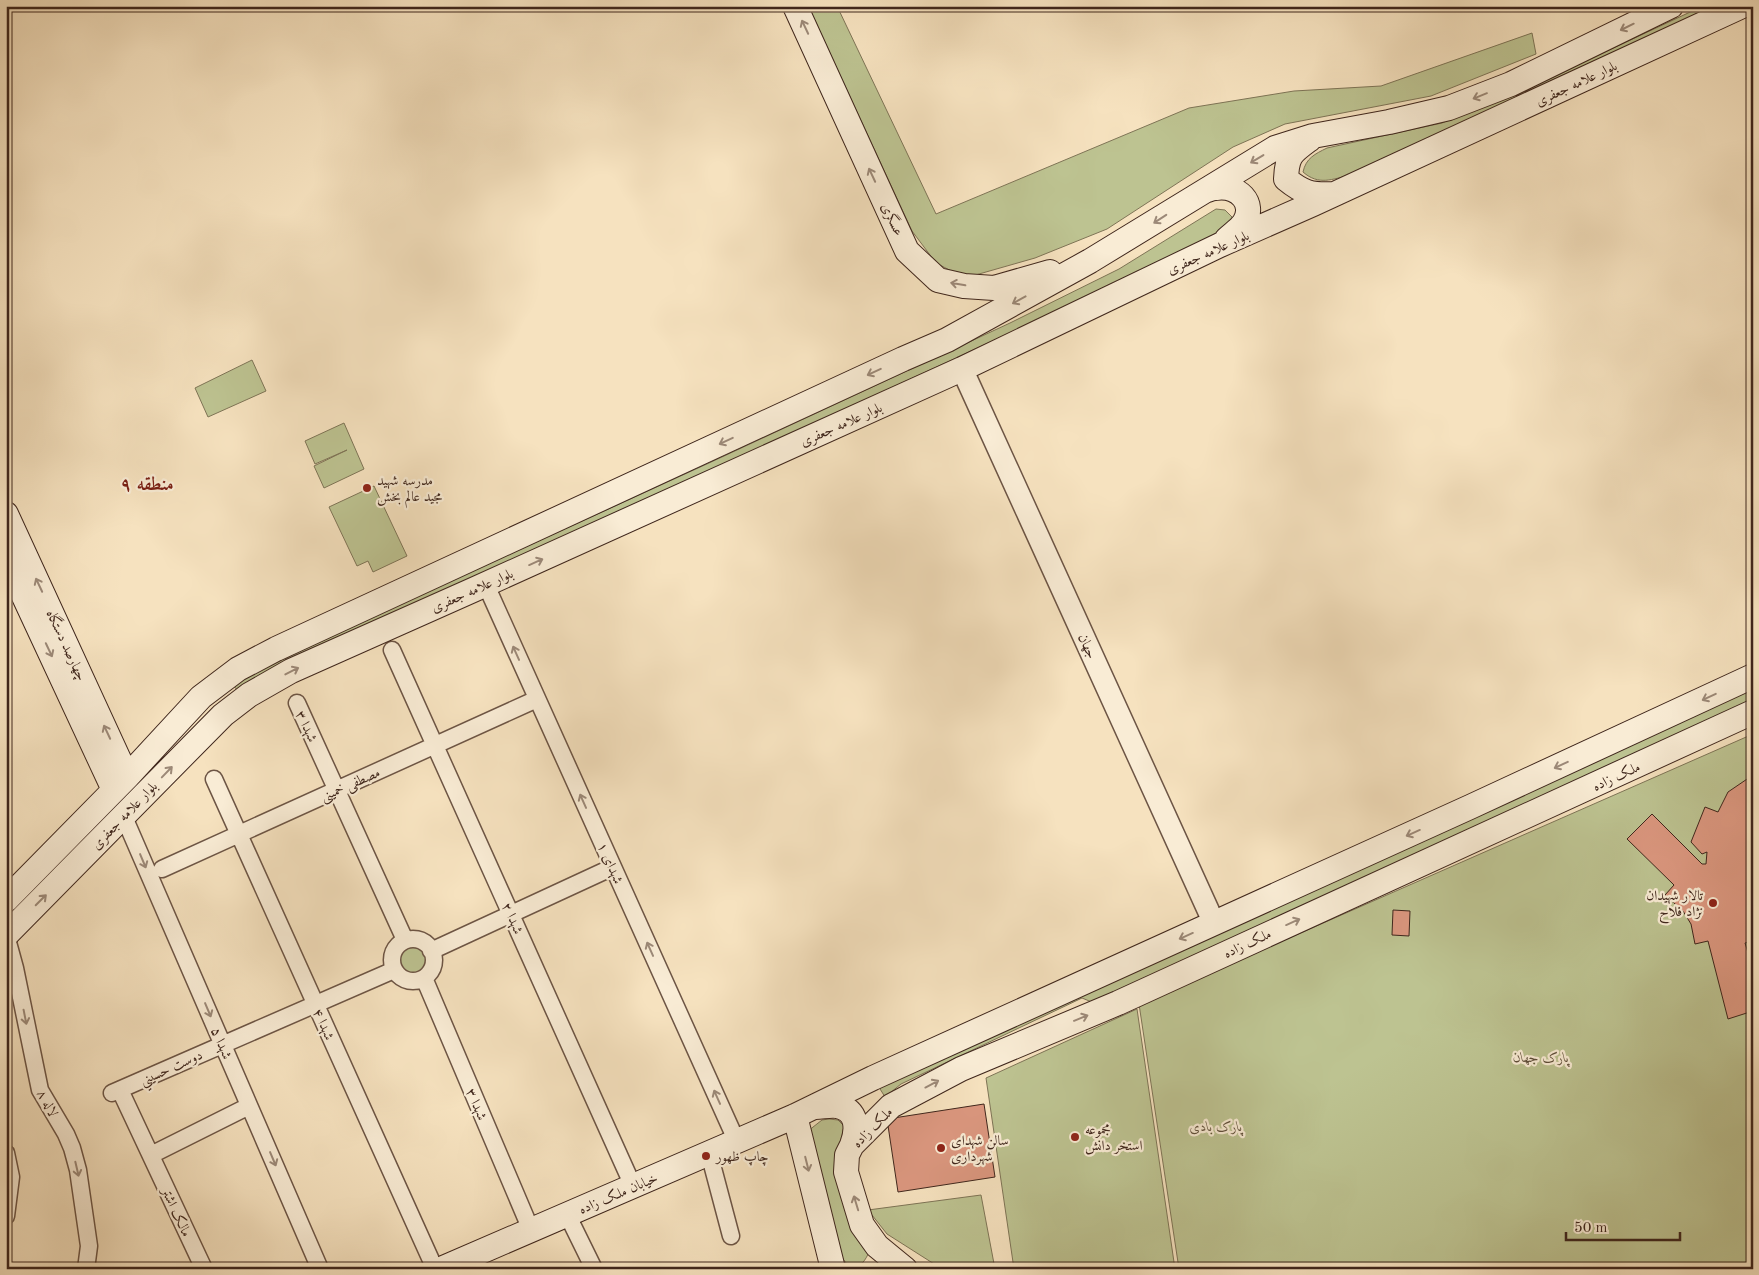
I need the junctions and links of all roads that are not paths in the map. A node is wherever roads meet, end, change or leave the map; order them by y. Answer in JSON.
{"nodes":[{"id":1,"x":795,"y":6,"type":"edge"},
{"id":2,"x":1671,"y":6,"type":"edge"},
{"id":3,"x":1742,"y":6,"type":"edge"},
{"id":4,"x":1313,"y":136,"type":"junction"},
{"id":5,"x":1200,"y":192,"type":"junction"},
{"id":6,"x":1336,"y":194,"type":"junction"},
{"id":7,"x":1220,"y":245,"type":"junction"},
{"id":8,"x":1090,"y":261,"type":"junction"},
{"id":9,"x":962,"y":369,"type":"junction"},
{"id":10,"x":6,"y":514,"type":"edge"},
{"id":11,"x":6,"y":558,"type":"edge"},
{"id":12,"x":486,"y":584,"type":"junction"},
{"id":13,"x":392,"y":650,"type":"dead end"},
{"id":14,"x":1753,"y":676,"type":"edge"},
{"id":15,"x":537,"y":699,"type":"junction"},
{"id":16,"x":297,"y":703,"type":"dead end"},
{"id":17,"x":1753,"y":712,"type":"edge"},
{"id":18,"x":435,"y":745,"type":"junction"},
{"id":19,"x":214,"y":779,"type":"dead end"},
{"id":20,"x":121,"y":783,"type":"junction"},
{"id":21,"x":336,"y":790,"type":"junction"},
{"id":22,"x":124,"y":816,"type":"junction"},
{"id":23,"x":239,"y":835,"type":"junction"},
{"id":24,"x":613,"y":867,"type":"junction"},
{"id":25,"x":162,"y":869,"type":"dead end"},
{"id":26,"x":6,"y":900,"type":"edge"},
{"id":27,"x":511,"y":914,"type":"junction"},
{"id":28,"x":1214,"y":922,"type":"junction"},
{"id":29,"x":6,"y":935,"type":"edge"},
{"id":30,"x":405,"y":940,"type":"junction"},
{"id":31,"x":431,"y":951,"type":"junction"},
{"id":32,"x":394,"y":970,"type":"junction"},
{"id":33,"x":424,"y":978,"type":"junction"},
{"id":34,"x":315,"y":1004,"type":"junction"},
{"id":35,"x":223,"y":1044,"type":"junction"},
{"id":36,"x":873,"y":1078,"type":"junction"},
{"id":37,"x":116,"y":1091,"type":"joint"},
{"id":38,"x":250,"y":1106,"type":"junction"},
{"id":39,"x":891,"y":1106,"type":"junction"},
{"id":40,"x":806,"y":1112,"type":"junction"},
{"id":41,"x":737,"y":1142,"type":"junction"},
{"id":42,"x":852,"y":1144,"type":"junction"},
{"id":43,"x":6,"y":1153,"type":"edge"},
{"id":44,"x":709,"y":1153,"type":"junction"},
{"id":45,"x":151,"y":1155,"type":"junction"},
{"id":46,"x":633,"y":1186,"type":"junction"},
{"id":47,"x":567,"y":1214,"type":"junction"},
{"id":48,"x":6,"y":1216,"type":"edge"},
{"id":49,"x":531,"y":1230,"type":"junction"},
{"id":50,"x":731,"y":1236,"type":"dead end"},
{"id":51,"x":876,"y":1257,"type":"edge"},
{"id":52,"x":835,"y":1266,"type":"edge"},
{"id":53,"x":86,"y":1269,"type":"edge"},
{"id":54,"x":204,"y":1269,"type":"edge"},
{"id":55,"x":320,"y":1269,"type":"edge"},
{"id":56,"x":435,"y":1269,"type":"edge"},
{"id":57,"x":441,"y":1269,"type":"edge"},
{"id":58,"x":594,"y":1269,"type":"edge"},
{"id":59,"x":905,"y":1269,"type":"edge"}],
"edges":[{"from":8,"to":1,"type":"main road","name":"عسگری","one_way":true},
{"from":2,"to":4,"type":"main road","name":"بلوار علامه جعفری","one_way":true},
{"from":3,"to":6,"type":"main road","name":"بلوار علامه جعفری"},
{"from":4,"to":5,"type":"main road","name":"بلوار علامه جعفری","one_way":true},
{"from":4,"to":6,"type":"main road"},
{"from":5,"to":7,"type":"main road"},
{"from":5,"to":8,"type":"main road","name":"بلوار علامه جعفری","one_way":true},
{"from":6,"to":7,"type":"main road","name":"بلوار علامه جعفری"},
{"from":7,"to":9,"type":"main road","name":"بلوار علامه جعفری"},
{"from":8,"to":20,"type":"main road","name":"بلوار علامه جعفری","one_way":true},
{"from":12,"to":9,"type":"main road","name":"بلوار علامه جعفری","one_way":true},
{"from":9,"to":28,"type":"street","name":"جهان"},
{"from":20,"to":10,"type":"main road","name":"چهارصد دستگاه","one_way":true},
{"from":11,"to":20,"type":"main road","name":"چهارصد دستگاه","one_way":true},
{"from":15,"to":12,"type":"street","name":"شهدای ۱","one_way":true},
{"from":22,"to":12,"type":"main road","name":"بلوار علامه جعفری","one_way":true},
{"from":13,"to":18,"type":"street","name":"شهدا ۲"},
{"from":14,"to":28,"type":"main road","one_way":true},
{"from":15,"to":18,"type":"street","name":"مصطفی خمینی"},
{"from":24,"to":15,"type":"street","name":"شهدای ۱","one_way":true},
{"from":16,"to":21,"type":"street","name":"شهدا ۳"},
{"from":39,"to":17,"type":"main road","name":"ملک زاده","one_way":true},
{"from":18,"to":21,"type":"street","name":"مصطفی خمینی"},
{"from":18,"to":27,"type":"street","name":"شهدا ۲"},
{"from":19,"to":23,"type":"street","name":"شهدا ۴"},
{"from":20,"to":26,"type":"main road","name":"بلوار علامه جعفری"},
{"from":21,"to":23,"type":"street","name":"مصطفی خمینی"},
{"from":21,"to":30,"type":"street","name":"شهدا ۳"},
{"from":29,"to":22,"type":"main road","name":"بلوار علامه جعفری","one_way":true},
{"from":22,"to":35,"type":"street","name":"شهدا ۵","one_way":true},
{"from":23,"to":25,"type":"street","name":"مصطفی خمینی"},
{"from":23,"to":34,"type":"street","name":"شهدا ۴"},
{"from":24,"to":27,"type":"street"},
{"from":41,"to":24,"type":"street","name":"شهدای ۱","one_way":true},
{"from":27,"to":31,"type":"street"},
{"from":27,"to":46,"type":"street","name":"شهدا ۲"},
{"from":28,"to":36,"type":"main road","one_way":true},
{"from":29,"to":53,"type":"street","name":"لاله ۸","one_way":true},
{"from":30,"to":31,"type":"street"},
{"from":30,"to":32,"type":"street"},
{"from":31,"to":33,"type":"street"},
{"from":32,"to":33,"type":"street"},
{"from":32,"to":34,"type":"street","name":"دوست حسيني"},
{"from":33,"to":49,"type":"street","name":"شهدا ۳"},
{"from":34,"to":35,"type":"street","name":"دوست حسيني"},
{"from":34,"to":56,"type":"street","name":"شهدا ۴"},
{"from":35,"to":37,"type":"street","name":"دوست حسيني"},
{"from":35,"to":38,"type":"street","name":"شهدا ۵"},
{"from":36,"to":39,"type":"main road"},
{"from":36,"to":40,"type":"main road"},
{"from":37,"to":45,"type":"street","name":"مالک اشتر"},
{"from":38,"to":45,"type":"street"},
{"from":38,"to":55,"type":"street","name":"شهدا ۵","one_way":true},
{"from":39,"to":42,"type":"main road","name":"ملک زاده"},
{"from":40,"to":41,"type":"main road","name":"خیابان ملک زاده"},
{"from":40,"to":42,"type":"main road"},
{"from":40,"to":52,"type":"main road","one_way":true},
{"from":41,"to":44,"type":"main road","name":"خیابان ملک زاده"},
{"from":51,"to":42,"type":"main road","name":"ملک زاده","one_way":true},
{"from":43,"to":48,"type":"street"},
{"from":44,"to":46,"type":"main road","name":"خیابان ملک زاده"},
{"from":44,"to":50,"type":"street"},
{"from":45,"to":54,"type":"street","name":"مالک اشتر"},
{"from":46,"to":47,"type":"main road","name":"خیابان ملک زاده"},
{"from":47,"to":49,"type":"main road","name":"خیابان ملک زاده"},
{"from":47,"to":58,"type":"street"},
{"from":49,"to":57,"type":"main road","name":"خیابان ملک زاده"},
{"from":51,"to":59,"type":"main road","name":"ملک زاده"}]}
